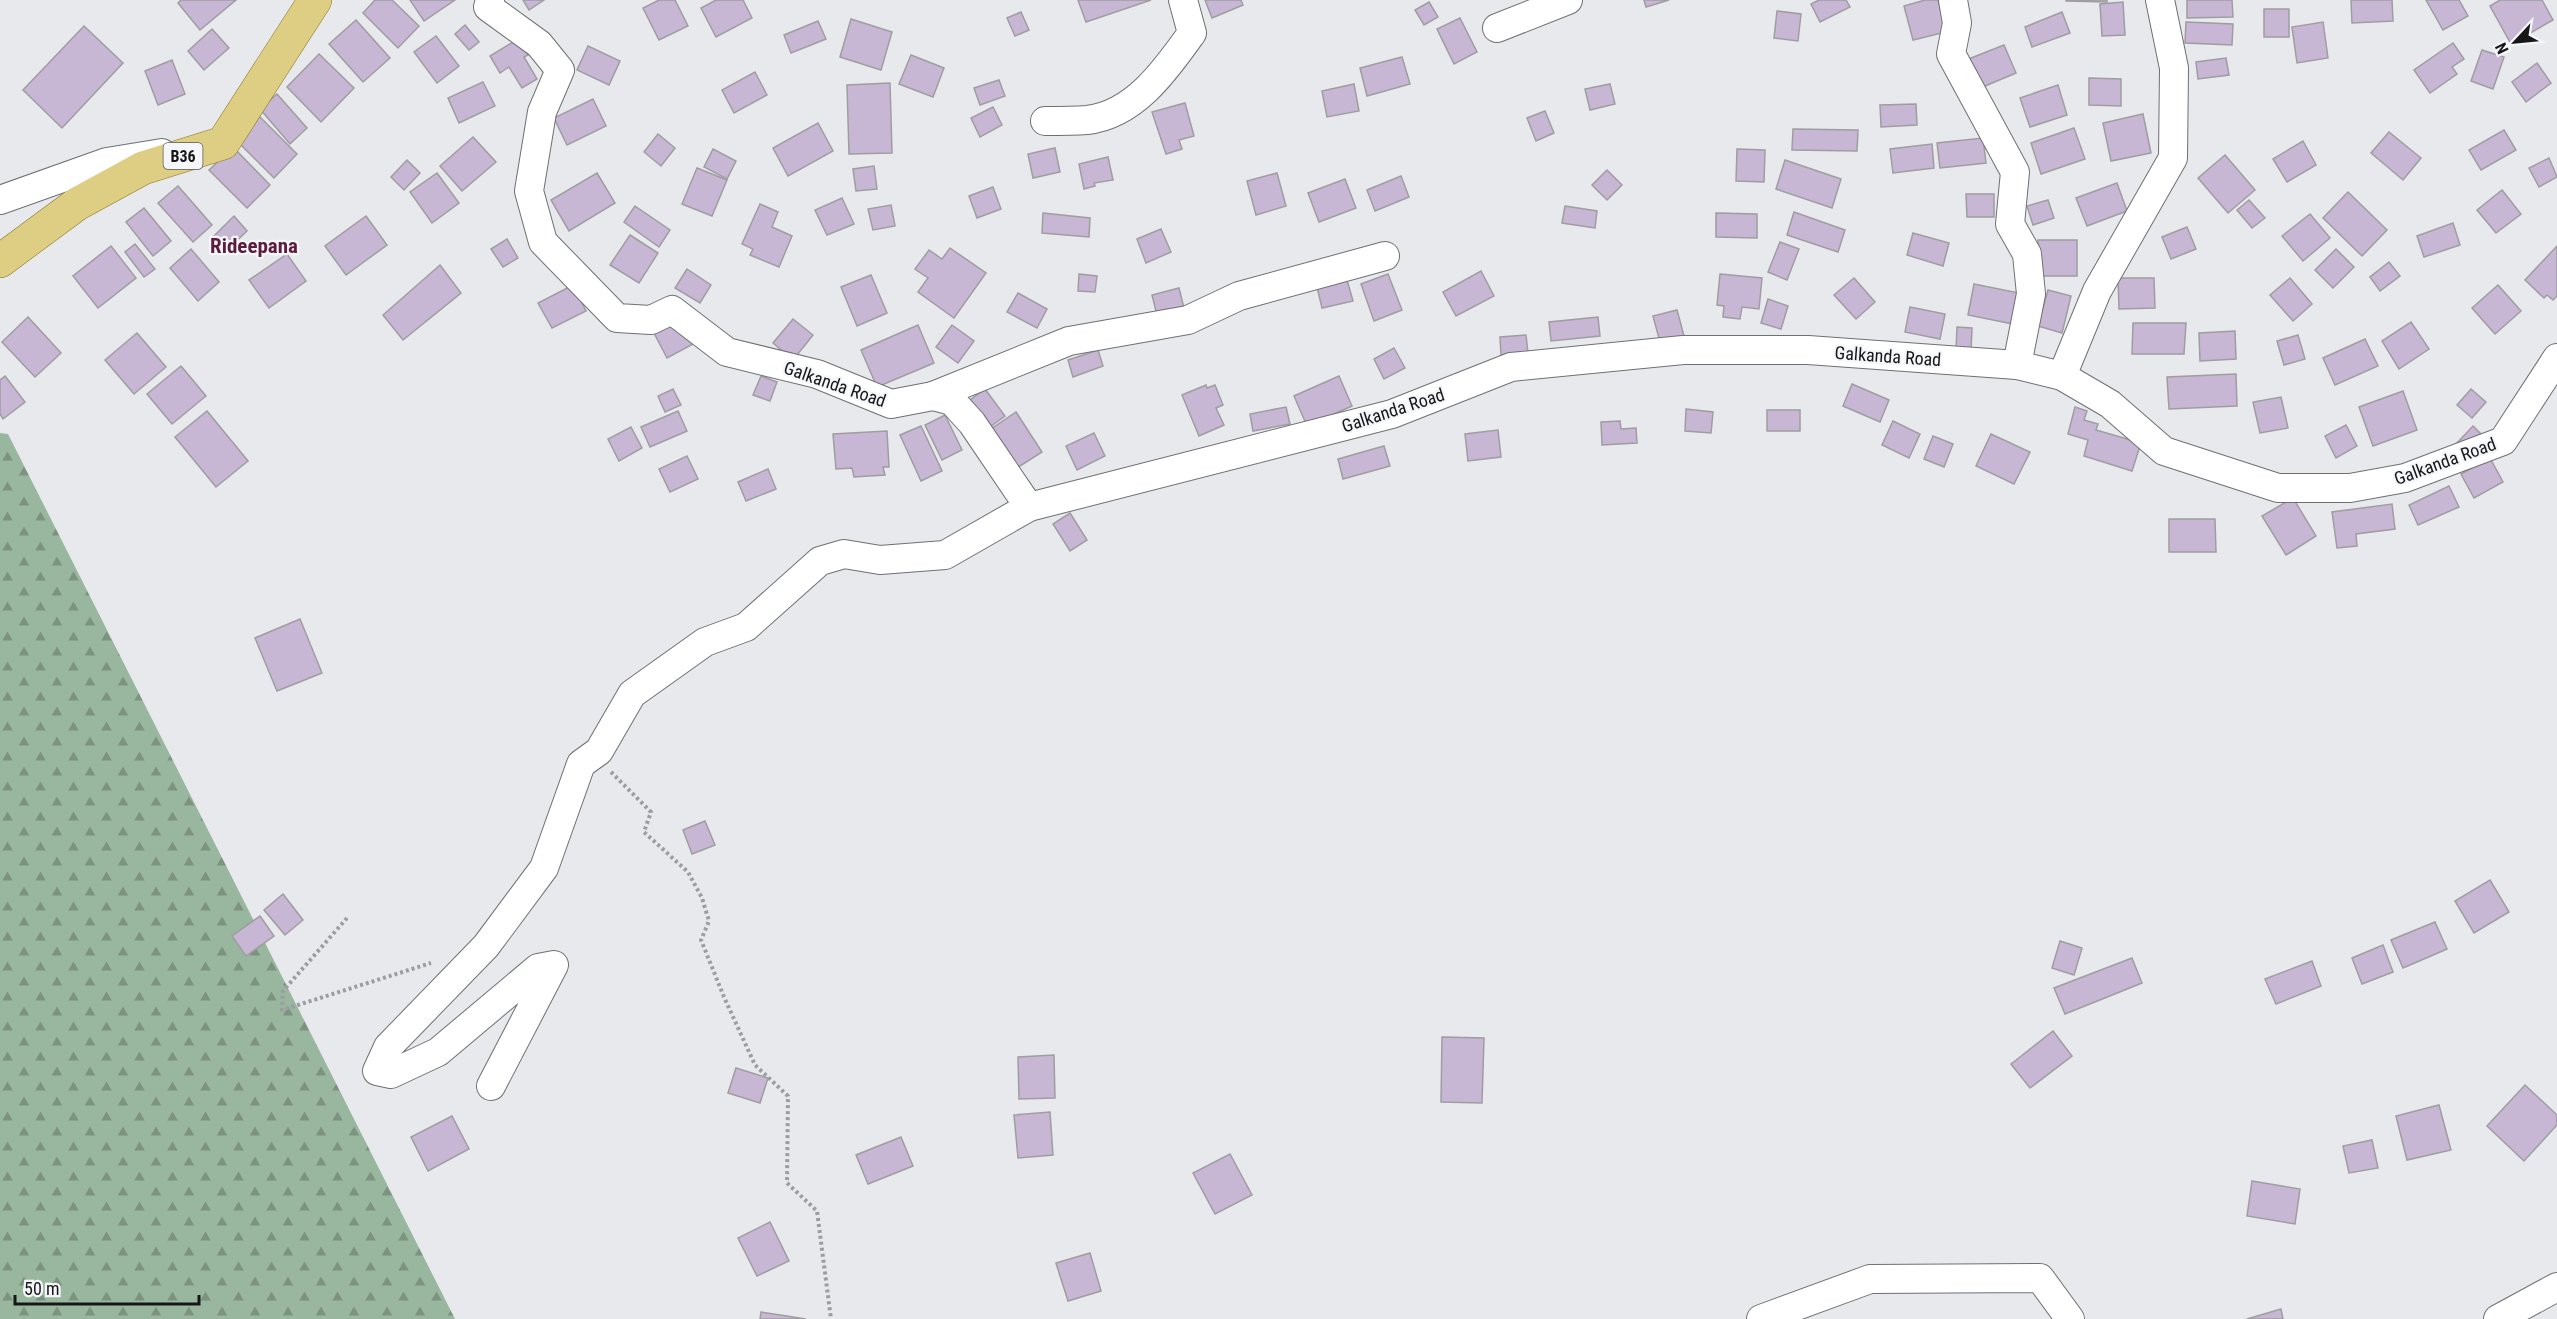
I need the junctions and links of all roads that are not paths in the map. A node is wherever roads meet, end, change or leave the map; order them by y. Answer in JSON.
{"nodes":[{"id":1,"x":315,"y":0,"type":"edge"},
{"id":2,"x":490,"y":0,"type":"edge"},
{"id":3,"x":1183,"y":0,"type":"edge"},
{"id":4,"x":1568,"y":0,"type":"edge"},
{"id":5,"x":1953,"y":0,"type":"edge"},
{"id":6,"x":2160,"y":0,"type":"edge"},
{"id":7,"x":1497,"y":28,"type":"dead end"},
{"id":8,"x":1045,"y":121,"type":"dead end"},
{"id":9,"x":223,"y":143,"type":"junction"},
{"id":10,"x":0,"y":200,"type":"edge"},
{"id":11,"x":1385,"y":256,"type":"dead end"},
{"id":12,"x":0,"y":261,"type":"edge"},
{"id":13,"x":2557,"y":358,"type":"edge"},
{"id":14,"x":2017,"y":365,"type":"junction"},
{"id":15,"x":2062,"y":376,"type":"junction"},
{"id":16,"x":933,"y":396,"type":"junction"},
{"id":17,"x":1029,"y":507,"type":"junction"},
{"id":18,"x":491,"y":1086,"type":"dead end"},
{"id":19,"x":2557,"y":1287,"type":"edge"},
{"id":20,"x":1761,"y":1319,"type":"edge"},
{"id":21,"x":2070,"y":1319,"type":"edge"},
{"id":22,"x":2498,"y":1319,"type":"edge"}],
"edges":[{"from":1,"to":9,"type":"main road","number":"B36"},
{"from":2,"to":16,"type":"street","name":"Galkanda Road"},
{"from":3,"to":8,"type":"street"},
{"from":4,"to":7,"type":"street"},
{"from":5,"to":14,"type":"street"},
{"from":6,"to":15,"type":"street"},
{"from":9,"to":10,"type":"street"},
{"from":9,"to":12,"type":"main road","number":"B36"},
{"from":11,"to":16,"type":"street"},
{"from":13,"to":15,"type":"street","name":"Galkanda Road"},
{"from":14,"to":15,"type":"street","name":"Galkanda Road"},
{"from":14,"to":17,"type":"street","name":"Galkanda Road"},
{"from":16,"to":17,"type":"street"},
{"from":17,"to":18,"type":"street","name":"Galkanda Road"},
{"from":19,"to":22,"type":"street"},
{"from":20,"to":21,"type":"street"}]}
